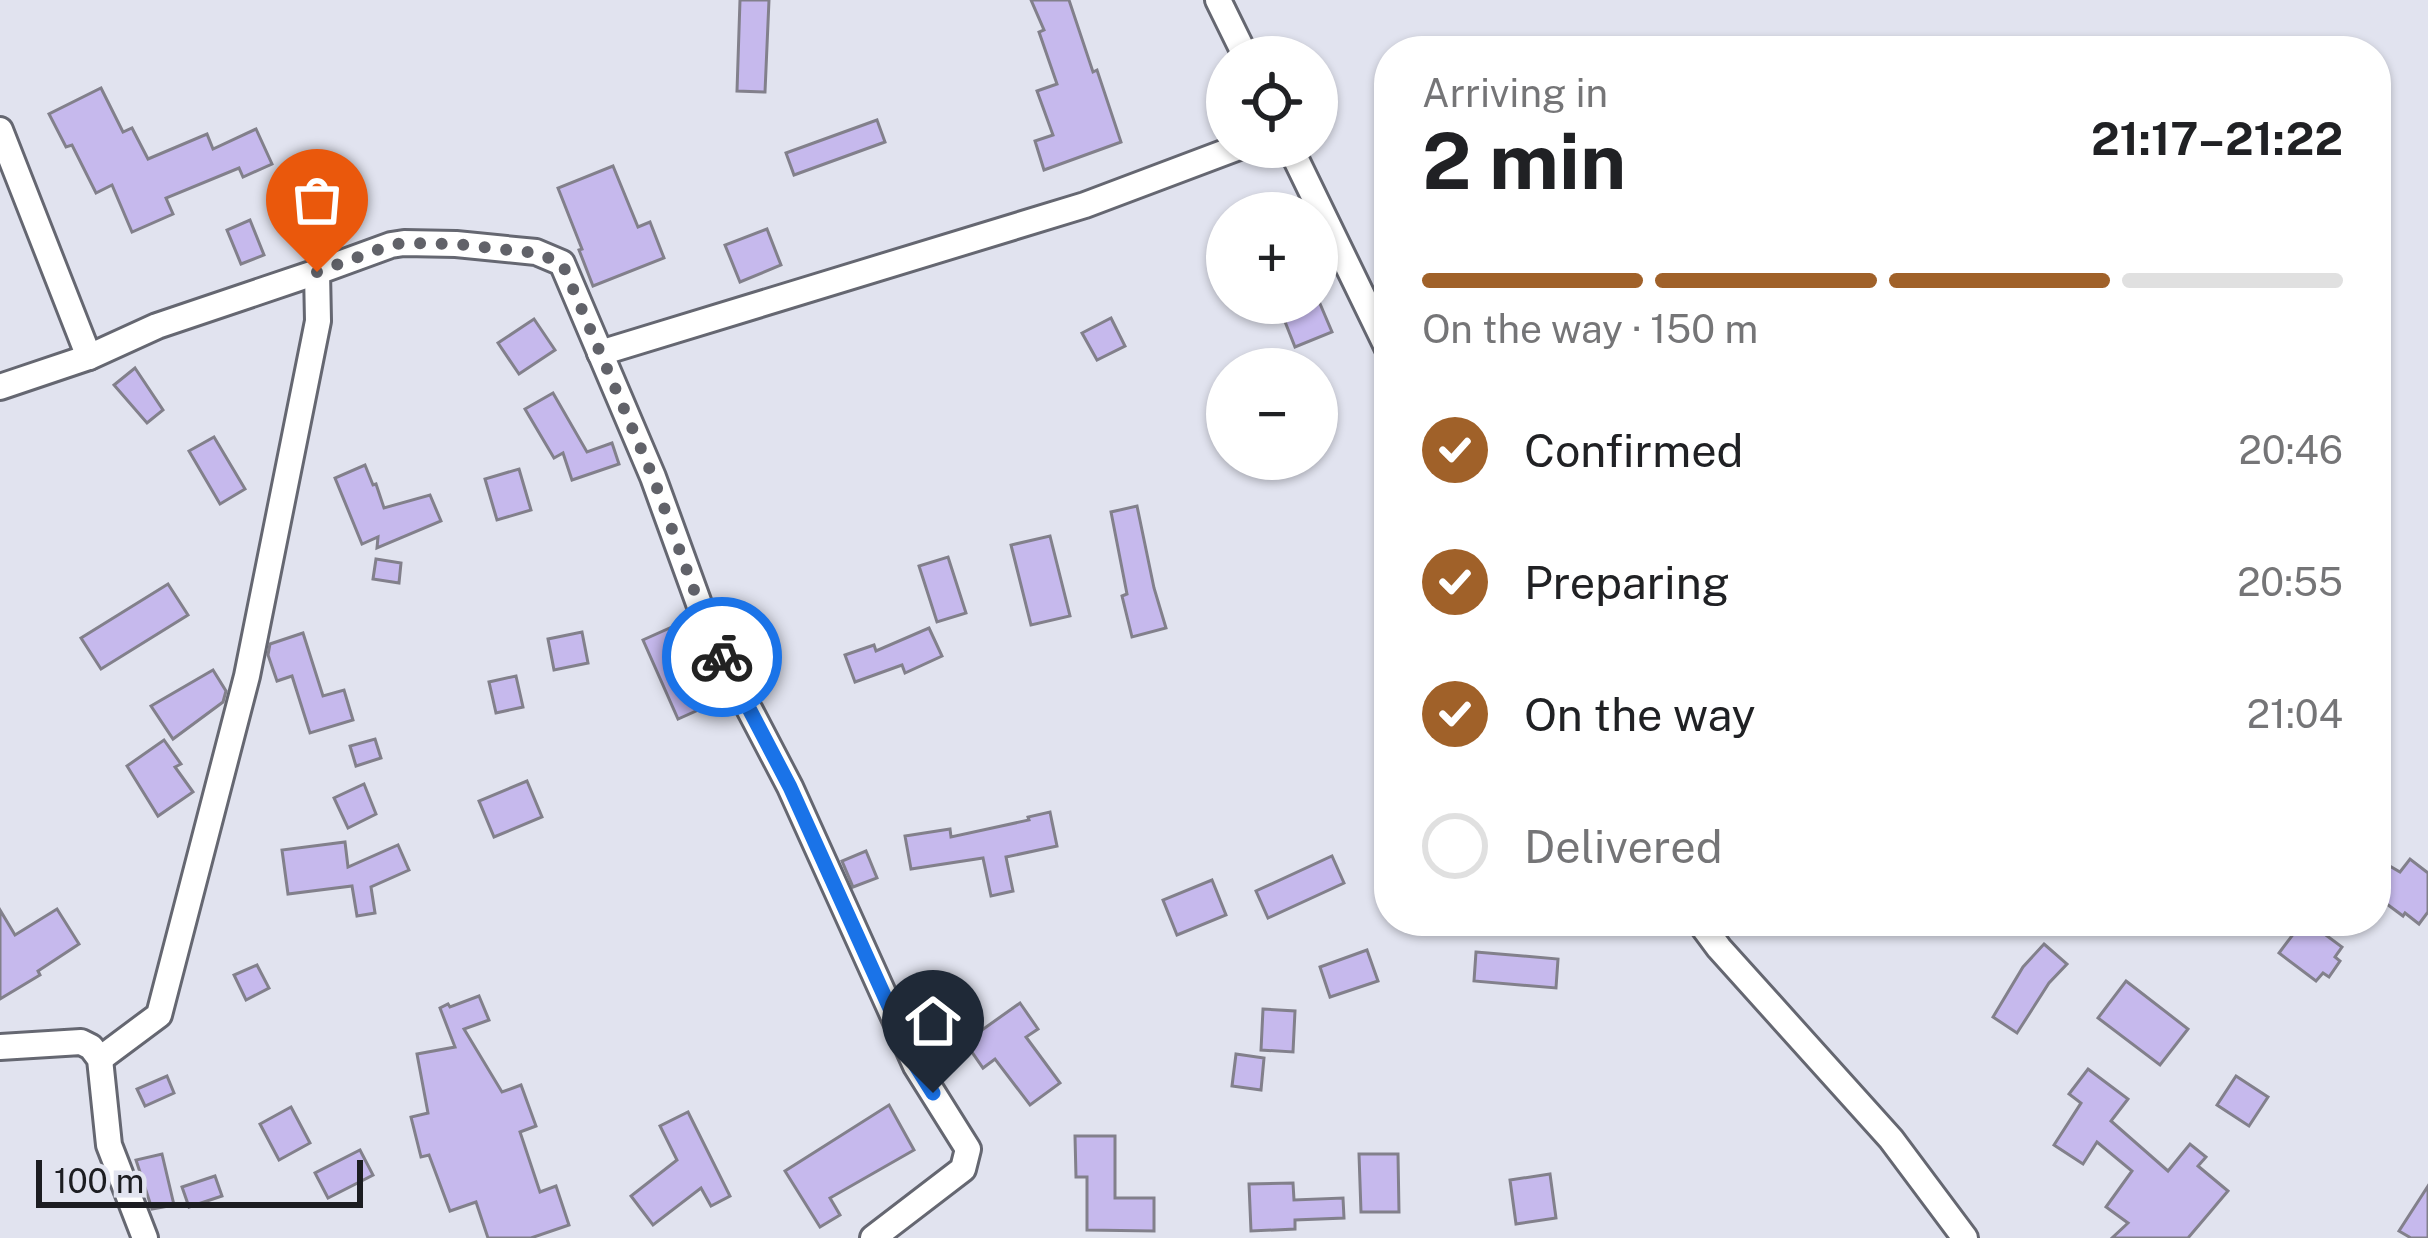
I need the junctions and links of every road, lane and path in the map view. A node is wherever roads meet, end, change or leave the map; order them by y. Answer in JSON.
{"nodes":[{"id":1,"x":1218,"y":0,"type":"edge"},
{"id":2,"x":1236,"y":36,"type":"edge"},
{"id":3,"x":0,"y":130,"type":"edge"},
{"id":4,"x":1206,"y":159,"type":"edge"},
{"id":5,"x":1300,"y":168,"type":"edge"},
{"id":6,"x":317,"y":272,"type":"junction"},
{"id":7,"x":1374,"y":319,"type":"edge"},
{"id":8,"x":600,"y":353,"type":"junction"},
{"id":9,"x":89,"y":357,"type":"junction"},
{"id":10,"x":0,"y":387,"type":"edge"},
{"id":11,"x":1710,"y":936,"type":"edge"},
{"id":12,"x":1,"y":1045,"type":"edge"},
{"id":13,"x":100,"y":1059,"type":"junction"},
{"id":14,"x":145,"y":1238,"type":"edge"},
{"id":15,"x":873,"y":1238,"type":"edge"},
{"id":16,"x":1965,"y":1238,"type":"edge"}],
"edges":[{"from":1,"to":2,"type":"street"},
{"from":3,"to":9,"type":"street"},
{"from":4,"to":8,"type":"street"},
{"from":5,"to":7,"type":"street"},
{"from":6,"to":8,"type":"street"},
{"from":6,"to":9,"type":"street"},
{"from":6,"to":13,"type":"street"},
{"from":8,"to":15,"type":"street"},
{"from":9,"to":10,"type":"street"},
{"from":11,"to":16,"type":"street"},
{"from":12,"to":13,"type":"street"},
{"from":13,"to":14,"type":"street"}]}
